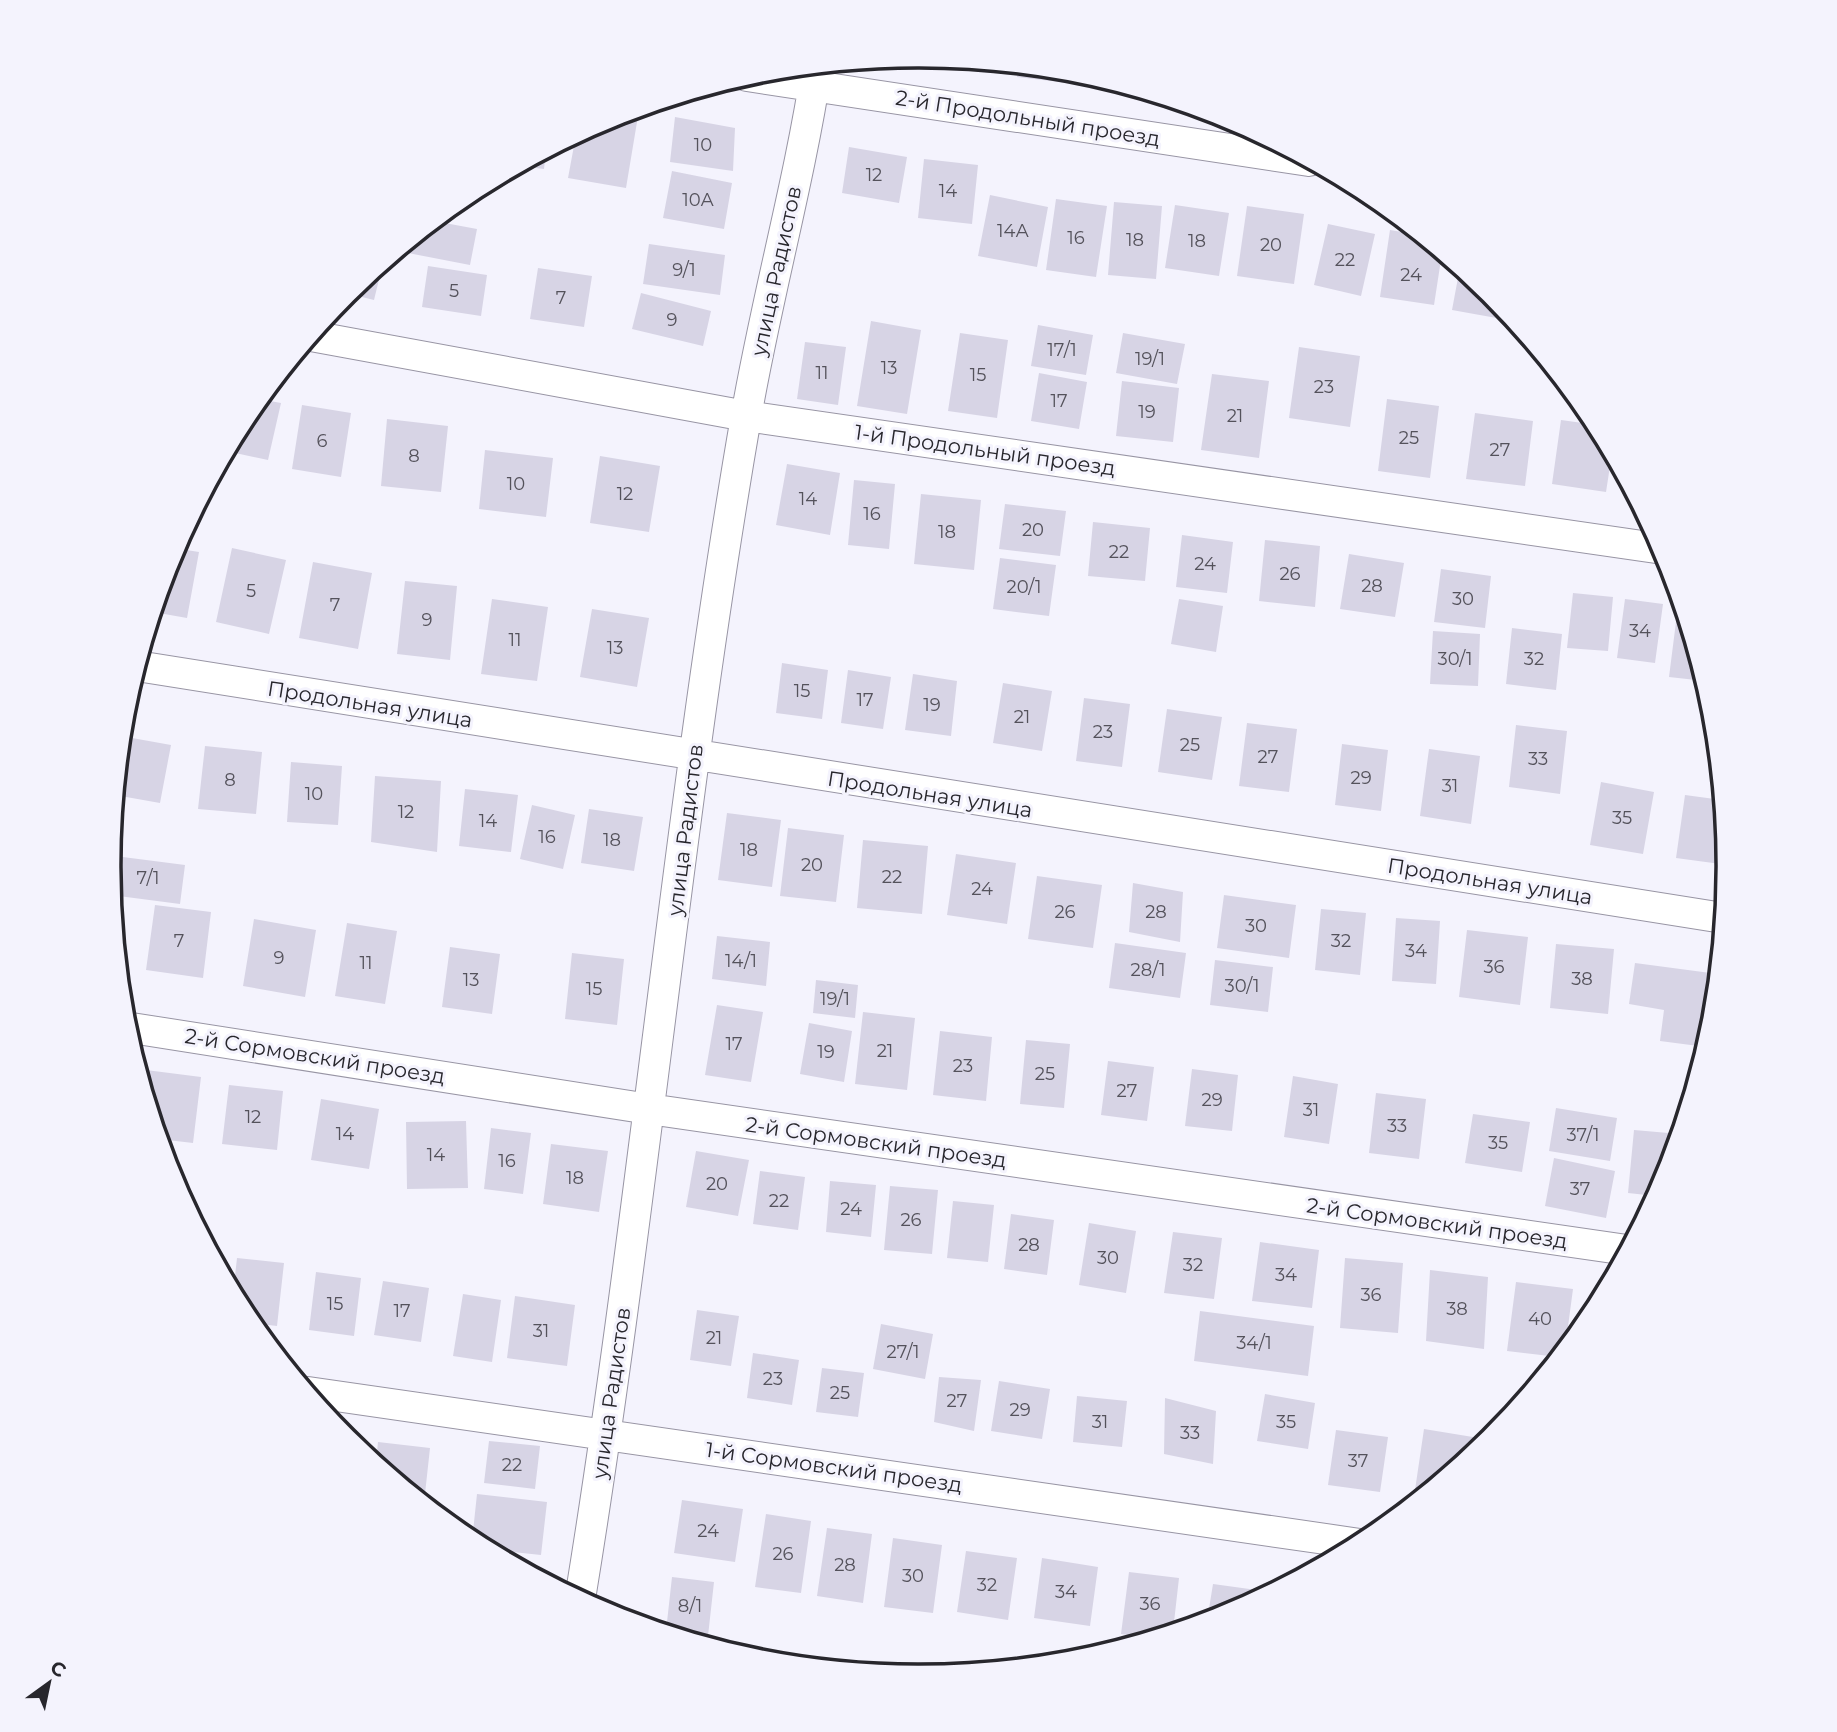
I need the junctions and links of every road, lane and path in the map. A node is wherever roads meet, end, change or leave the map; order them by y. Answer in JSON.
{"nodes":[{"id":1,"x":816,"y":76,"type":"edge"},
{"id":2,"x":1281,"y":156,"type":"edge"},
{"id":3,"x":321,"y":338,"type":"edge"},
{"id":4,"x":746,"y":416,"type":"junction"},
{"id":5,"x":1650,"y":547,"type":"edge"},
{"id":6,"x":146,"y":668,"type":"edge"},
{"id":7,"x":694,"y":757,"type":"junction"},
{"id":8,"x":1715,"y":917,"type":"edge"},
{"id":9,"x":138,"y":1029,"type":"edge"},
{"id":10,"x":649,"y":1109,"type":"junction"},
{"id":11,"x":1618,"y":1249,"type":"edge"},
{"id":12,"x":321,"y":1394,"type":"edge"},
{"id":13,"x":607,"y":1434,"type":"junction"},
{"id":14,"x":1342,"y":1541,"type":"edge"},
{"id":15,"x":582,"y":1588,"type":"edge"}],
"edges":[{"from":1,"to":2,"type":"street","name":"2-й Продольный проезд"},
{"from":1,"to":4,"type":"street","name":"улица Радистов"},
{"from":3,"to":4,"type":"street","name":"1-й Продольный проезд"},
{"from":4,"to":5,"type":"street","name":"1-й Продольный проезд"},
{"from":4,"to":7,"type":"street","name":"улица Радистов"},
{"from":6,"to":7,"type":"street","name":"Продольная улица"},
{"from":7,"to":8,"type":"street","name":"Продольная улица"},
{"from":7,"to":10,"type":"street","name":"улица Радистов"},
{"from":9,"to":10,"type":"street","name":"2-й Сормовский проезд"},
{"from":10,"to":11,"type":"street","name":"2-й Сормовский проезд"},
{"from":10,"to":13,"type":"street","name":"улица Радистов"},
{"from":12,"to":13,"type":"street","name":"1-й Сормовский проезд"},
{"from":13,"to":14,"type":"street","name":"1-й Сормовский проезд"},
{"from":13,"to":15,"type":"street","name":"улица Радистов"}]}
